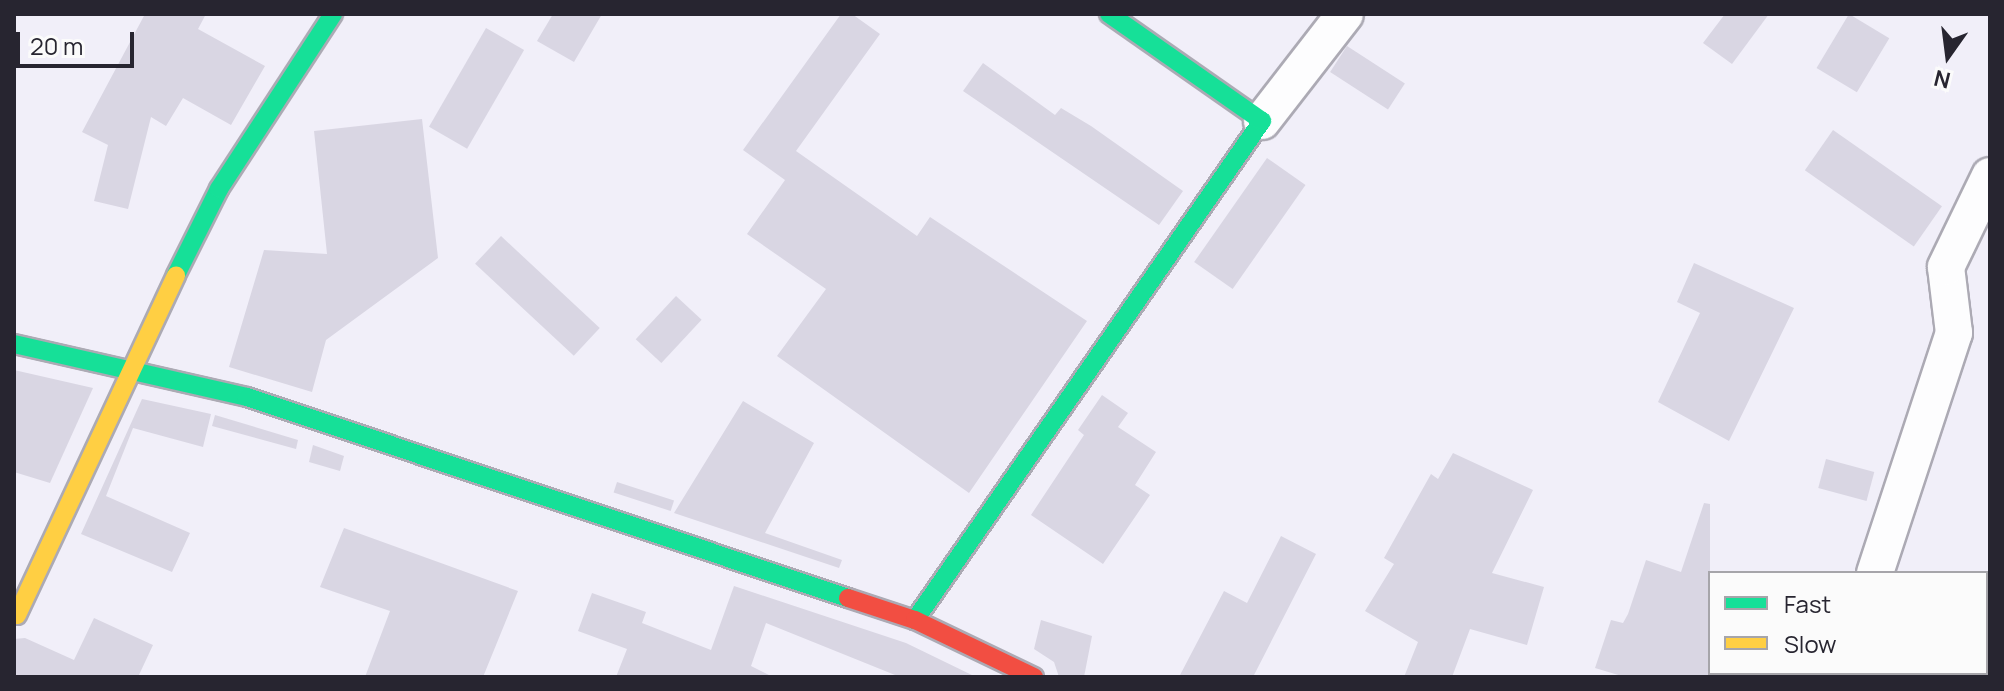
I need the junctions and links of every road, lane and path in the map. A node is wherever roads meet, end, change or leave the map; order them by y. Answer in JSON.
{"nodes":[{"id":1,"x":333,"y":14,"type":"edge"},
{"id":2,"x":1109,"y":14,"type":"edge"},
{"id":3,"x":1345,"y":14,"type":"edge"},
{"id":4,"x":1262,"y":121,"type":"junction"},
{"id":5,"x":1990,"y":176,"type":"edge"},
{"id":6,"x":14,"y":344,"type":"edge"},
{"id":7,"x":129,"y":368,"type":"junction"},
{"id":8,"x":1876,"y":571,"type":"edge"},
{"id":9,"x":17,"y":615,"type":"dead end"},
{"id":10,"x":915,"y":620,"type":"junction"},
{"id":11,"x":1034,"y":677,"type":"edge"}],
"edges":[{"from":1,"to":7,"type":"street"},
{"from":2,"to":4,"type":"street"},
{"from":3,"to":4,"type":"street"},
{"from":4,"to":10,"type":"street"},
{"from":5,"to":8,"type":"street"},
{"from":6,"to":7,"type":"street"},
{"from":7,"to":9,"type":"street"},
{"from":7,"to":10,"type":"street"},
{"from":10,"to":11,"type":"street"}]}
